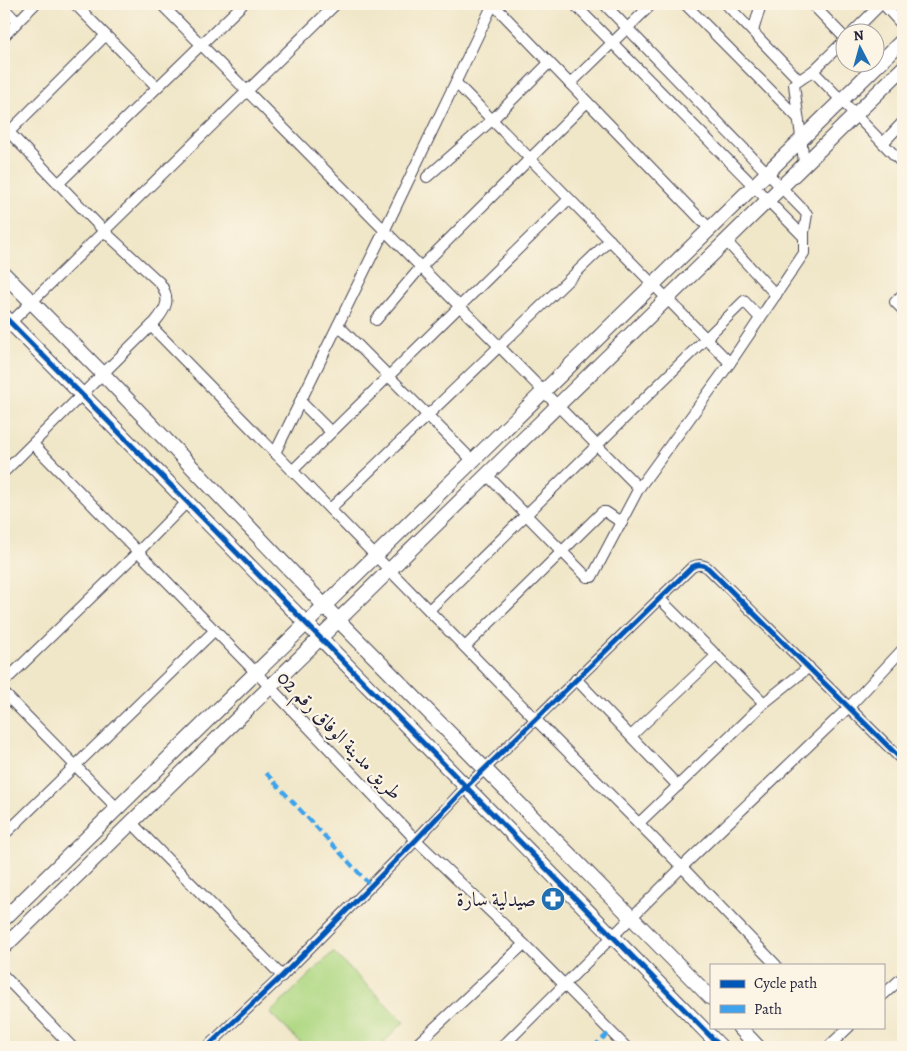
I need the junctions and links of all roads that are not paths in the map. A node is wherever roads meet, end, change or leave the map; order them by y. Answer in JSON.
{"nodes":[{"id":1,"x":35,"y":4,"type":"edge"},
{"id":2,"x":74,"y":4,"type":"edge"},
{"id":3,"x":161,"y":4,"type":"edge"},
{"id":4,"x":243,"y":4,"type":"edge"},
{"id":5,"x":334,"y":4,"type":"edge"},
{"id":6,"x":493,"y":4,"type":"edge"},
{"id":7,"x":574,"y":4,"type":"edge"},
{"id":8,"x":604,"y":4,"type":"edge"},
{"id":9,"x":652,"y":4,"type":"edge"},
{"id":10,"x":685,"y":4,"type":"edge"},
{"id":11,"x":726,"y":4,"type":"edge"},
{"id":12,"x":761,"y":4,"type":"edge"},
{"id":13,"x":812,"y":4,"type":"edge"},
{"id":14,"x":882,"y":4,"type":"edge"},
{"id":15,"x":4,"y":8,"type":"edge"},
{"id":16,"x":17,"y":22,"type":"junction"},
{"id":17,"x":863,"y":22,"type":"edge"},
{"id":18,"x":903,"y":26,"type":"edge"},
{"id":19,"x":834,"y":27,"type":"edge"},
{"id":20,"x":627,"y":28,"type":"junction"},
{"id":21,"x":753,"y":31,"type":"junction"},
{"id":22,"x":4,"y":36,"type":"edge"},
{"id":23,"x":105,"y":36,"type":"junction"},
{"id":24,"x":903,"y":40,"type":"edge"},
{"id":25,"x":612,"y":42,"type":"junction"},
{"id":26,"x":201,"y":45,"type":"junction"},
{"id":27,"x":834,"y":51,"type":"edge"},
{"id":28,"x":550,"y":63,"type":"junction"},
{"id":29,"x":903,"y":68,"type":"edge"},
{"id":30,"x":813,"y":71,"type":"junction"},
{"id":31,"x":799,"y":80,"type":"junction"},
{"id":32,"x":456,"y":83,"type":"junction"},
{"id":33,"x":570,"y":84,"type":"junction"},
{"id":34,"x":157,"y":87,"type":"junction"},
{"id":35,"x":246,"y":90,"type":"junction"},
{"id":36,"x":842,"y":100,"type":"junction"},
{"id":37,"x":587,"y":102,"type":"junction"},
{"id":38,"x":856,"y":114,"type":"junction"},
{"id":39,"x":798,"y":118,"type":"junction"},
{"id":40,"x":492,"y":120,"type":"junction"},
{"id":41,"x":903,"y":122,"type":"edge"},
{"id":42,"x":6,"y":130,"type":"edge"},
{"id":43,"x":802,"y":139,"type":"junction"},
{"id":44,"x":883,"y":143,"type":"junction"},
{"id":45,"x":530,"y":159,"type":"junction"},
{"id":46,"x":903,"y":164,"type":"edge"},
{"id":47,"x":804,"y":165,"type":"junction"},
{"id":48,"x":767,"y":173,"type":"junction"},
{"id":49,"x":427,"y":177,"type":"dead end"},
{"id":50,"x":58,"y":184,"type":"junction"},
{"id":51,"x":754,"y":186,"type":"junction"},
{"id":52,"x":781,"y":187,"type":"junction"},
{"id":53,"x":569,"y":198,"type":"junction"},
{"id":54,"x":768,"y":200,"type":"junction"},
{"id":55,"x":710,"y":229,"type":"junction"},
{"id":56,"x":385,"y":230,"type":"junction"},
{"id":57,"x":105,"y":232,"type":"junction"},
{"id":58,"x":804,"y":236,"type":"junction"},
{"id":59,"x":610,"y":240,"type":"junction"},
{"id":60,"x":726,"y":241,"type":"junction"},
{"id":61,"x":421,"y":267,"type":"junction"},
{"id":62,"x":4,"y":274,"type":"edge"},
{"id":63,"x":653,"y":284,"type":"junction"},
{"id":64,"x":903,"y":294,"type":"edge"},
{"id":65,"x":776,"y":296,"type":"junction"},
{"id":66,"x":667,"y":298,"type":"junction"},
{"id":67,"x":32,"y":302,"type":"junction"},
{"id":68,"x":460,"y":306,"type":"junction"},
{"id":69,"x":903,"y":310,"type":"edge"},
{"id":70,"x":760,"y":318,"type":"junction"},
{"id":71,"x":376,"y":320,"type":"dead end"},
{"id":72,"x":6,"y":323,"type":"edge"},
{"id":73,"x":338,"y":325,"type":"junction"},
{"id":74,"x":151,"y":326,"type":"junction"},
{"id":75,"x":706,"y":338,"type":"junction"},
{"id":76,"x":499,"y":346,"type":"junction"},
{"id":77,"x":730,"y":363,"type":"junction"},
{"id":78,"x":102,"y":374,"type":"junction"},
{"id":79,"x":388,"y":376,"type":"junction"},
{"id":80,"x":544,"y":391,"type":"junction"},
{"id":81,"x":81,"y":394,"type":"junction"},
{"id":82,"x":300,"y":401,"type":"junction"},
{"id":83,"x":558,"y":406,"type":"junction"},
{"id":84,"x":427,"y":415,"type":"junction"},
{"id":85,"x":331,"y":432,"type":"junction"},
{"id":86,"x":33,"y":444,"type":"junction"},
{"id":87,"x":597,"y":445,"type":"junction"},
{"id":88,"x":275,"y":453,"type":"junction"},
{"id":89,"x":473,"y":461,"type":"junction"},
{"id":90,"x":292,"y":470,"type":"junction"},
{"id":91,"x":4,"y":472,"type":"edge"},
{"id":92,"x":487,"y":475,"type":"junction"},
{"id":93,"x":639,"y":488,"type":"junction"},
{"id":94,"x":187,"y":502,"type":"junction"},
{"id":95,"x":330,"y":509,"type":"junction"},
{"id":96,"x":526,"y":515,"type":"junction"},
{"id":97,"x":622,"y":523,"type":"junction"},
{"id":98,"x":138,"y":552,"type":"junction"},
{"id":99,"x":562,"y":552,"type":"junction"},
{"id":100,"x":376,"y":556,"type":"junction"},
{"id":101,"x":389,"y":570,"type":"junction"},
{"id":102,"x":659,"y":598,"type":"junction"},
{"id":103,"x":325,"y":606,"type":"junction"},
{"id":104,"x":429,"y":610,"type":"junction"},
{"id":105,"x":338,"y":620,"type":"junction"},
{"id":106,"x":306,"y":624,"type":"junction"},
{"id":107,"x":215,"y":630,"type":"junction"},
{"id":108,"x":321,"y":639,"type":"junction"},
{"id":109,"x":466,"y":647,"type":"junction"},
{"id":110,"x":903,"y":648,"type":"edge"},
{"id":111,"x":717,"y":656,"type":"junction"},
{"id":112,"x":809,"y":667,"type":"junction"},
{"id":113,"x":256,"y":673,"type":"junction"},
{"id":114,"x":576,"y":679,"type":"junction"},
{"id":115,"x":4,"y":682,"type":"edge"},
{"id":116,"x":270,"y":687,"type":"junction"},
{"id":117,"x":4,"y":693,"type":"edge"},
{"id":118,"x":764,"y":704,"type":"junction"},
{"id":119,"x":849,"y":707,"type":"junction"},
{"id":120,"x":535,"y":719,"type":"junction"},
{"id":121,"x":631,"y":736,"type":"junction"},
{"id":122,"x":903,"y":761,"type":"edge"},
{"id":123,"x":75,"y":766,"type":"junction"},
{"id":124,"x":485,"y":768,"type":"junction"},
{"id":125,"x":678,"y":786,"type":"junction"},
{"id":126,"x":466,"y":787,"type":"junction"},
{"id":127,"x":117,"y":808,"type":"junction"},
{"id":128,"x":131,"y":822,"type":"junction"},
{"id":129,"x":639,"y":823,"type":"junction"},
{"id":130,"x":4,"y":836,"type":"edge"},
{"id":131,"x":416,"y":840,"type":"junction"},
{"id":132,"x":682,"y":867,"type":"junction"},
{"id":133,"x":632,"y":917,"type":"junction"},
{"id":134,"x":4,"y":919,"type":"edge"},
{"id":135,"x":613,"y":936,"type":"junction"},
{"id":136,"x":524,"y":944,"type":"junction"},
{"id":137,"x":4,"y":947,"type":"edge"},
{"id":138,"x":775,"y":964,"type":"edge"},
{"id":139,"x":4,"y":976,"type":"edge"},
{"id":140,"x":282,"y":976,"type":"junction"},
{"id":141,"x":903,"y":977,"type":"edge"},
{"id":142,"x":563,"y":984,"type":"junction"},
{"id":143,"x":884,"y":995,"type":"edge"},
{"id":144,"x":710,"y":997,"type":"edge"},
{"id":145,"x":739,"y":1028,"type":"edge"},
{"id":146,"x":842,"y":1029,"type":"edge"},
{"id":147,"x":72,"y":1047,"type":"edge"},
{"id":148,"x":207,"y":1047,"type":"edge"},
{"id":149,"x":414,"y":1047,"type":"edge"},
{"id":150,"x":502,"y":1047,"type":"edge"},
{"id":151,"x":626,"y":1047,"type":"edge"},
{"id":152,"x":721,"y":1047,"type":"edge"},
{"id":153,"x":758,"y":1047,"type":"edge"},
{"id":154,"x":828,"y":1047,"type":"edge"}],
"edges":[{"from":1,"to":16,"type":"street"},
{"from":2,"to":23,"type":"street"},
{"from":3,"to":26,"type":"street"},
{"from":4,"to":26,"type":"street"},
{"from":5,"to":35,"type":"street"},
{"from":6,"to":28,"type":"street"},
{"from":6,"to":32,"type":"street"},
{"from":7,"to":25,"type":"street"},
{"from":8,"to":20,"type":"street"},
{"from":9,"to":20,"type":"street"},
{"from":10,"to":39,"type":"street"},
{"from":11,"to":21,"type":"street"},
{"from":12,"to":21,"type":"street"},
{"from":13,"to":19,"type":"street"},
{"from":14,"to":17,"type":"street"},
{"from":14,"to":18,"type":"street"},
{"from":15,"to":16,"type":"street"},
{"from":16,"to":22,"type":"street"},
{"from":20,"to":25,"type":"street"},
{"from":20,"to":48,"type":"street"},
{"from":21,"to":31,"type":"street"},
{"from":23,"to":34,"type":"street"},
{"from":23,"to":42,"type":"street"},
{"from":24,"to":36,"type":"main road"},
{"from":25,"to":33,"type":"street"},
{"from":25,"to":51,"type":"street"},
{"from":26,"to":34,"type":"street"},
{"from":26,"to":35,"type":"street"},
{"from":27,"to":30,"type":"street"},
{"from":28,"to":33,"type":"street"},
{"from":28,"to":40,"type":"street"},
{"from":29,"to":38,"type":"main road"},
{"from":30,"to":31,"type":"street"},
{"from":30,"to":36,"type":"street"},
{"from":31,"to":39,"type":"street"},
{"from":32,"to":40,"type":"street"},
{"from":32,"to":56,"type":"street"},
{"from":33,"to":37,"type":"street"},
{"from":34,"to":50,"type":"street"},
{"from":35,"to":56,"type":"street"},
{"from":35,"to":57,"type":"street"},
{"from":36,"to":38,"type":"street"},
{"from":36,"to":43,"type":"main road"},
{"from":37,"to":45,"type":"street"},
{"from":37,"to":55,"type":"street"},
{"from":38,"to":44,"type":"street"},
{"from":38,"to":47,"type":"main road"},
{"from":39,"to":43,"type":"street"},
{"from":40,"to":45,"type":"street"},
{"from":40,"to":49,"type":"street"},
{"from":41,"to":44,"type":"street"},
{"from":42,"to":50,"type":"street"},
{"from":43,"to":47,"type":"street"},
{"from":43,"to":48,"type":"main road"},
{"from":44,"to":46,"type":"street"},
{"from":45,"to":53,"type":"street"},
{"from":45,"to":61,"type":"street"},
{"from":47,"to":52,"type":"main road"},
{"from":48,"to":51,"type":"main road"},
{"from":48,"to":52,"type":"street"},
{"from":50,"to":57,"type":"street"},
{"from":51,"to":54,"type":"street"},
{"from":51,"to":55,"type":"main road"},
{"from":52,"to":54,"type":"main road"},
{"from":52,"to":58,"type":"street"},
{"from":53,"to":59,"type":"street"},
{"from":53,"to":68,"type":"street"},
{"from":54,"to":58,"type":"street"},
{"from":54,"to":60,"type":"main road"},
{"from":55,"to":63,"type":"main road"},
{"from":56,"to":61,"type":"street"},
{"from":56,"to":73,"type":"street"},
{"from":57,"to":67,"type":"street"},
{"from":57,"to":74,"type":"street"},
{"from":58,"to":65,"type":"street"},
{"from":59,"to":63,"type":"street"},
{"from":59,"to":76,"type":"street"},
{"from":60,"to":65,"type":"street"},
{"from":60,"to":66,"type":"main road"},
{"from":61,"to":68,"type":"street"},
{"from":61,"to":71,"type":"street"},
{"from":62,"to":67,"type":"main road"},
{"from":63,"to":66,"type":"street"},
{"from":63,"to":80,"type":"main road"},
{"from":64,"to":69,"type":"street"},
{"from":65,"to":70,"type":"street"},
{"from":66,"to":75,"type":"street"},
{"from":66,"to":83,"type":"main road"},
{"from":67,"to":72,"type":"street"},
{"from":67,"to":78,"type":"main road"},
{"from":68,"to":76,"type":"street"},
{"from":68,"to":79,"type":"street"},
{"from":70,"to":75,"type":"street"},
{"from":70,"to":77,"type":"street"},
{"from":72,"to":81,"type":"main road"},
{"from":73,"to":79,"type":"street"},
{"from":73,"to":82,"type":"street"},
{"from":74,"to":78,"type":"street"},
{"from":74,"to":88,"type":"street"},
{"from":75,"to":77,"type":"street"},
{"from":75,"to":87,"type":"street"},
{"from":76,"to":80,"type":"street"},
{"from":76,"to":84,"type":"street"},
{"from":77,"to":93,"type":"street"},
{"from":78,"to":81,"type":"street"},
{"from":78,"to":103,"type":"main road"},
{"from":79,"to":84,"type":"street"},
{"from":79,"to":85,"type":"street"},
{"from":80,"to":83,"type":"street"},
{"from":80,"to":89,"type":"main road"},
{"from":81,"to":86,"type":"street"},
{"from":81,"to":94,"type":"main road"},
{"from":82,"to":85,"type":"street"},
{"from":82,"to":88,"type":"street"},
{"from":83,"to":87,"type":"street"},
{"from":83,"to":92,"type":"main road"},
{"from":84,"to":89,"type":"street"},
{"from":84,"to":95,"type":"street"},
{"from":85,"to":90,"type":"street"},
{"from":86,"to":91,"type":"street"},
{"from":86,"to":98,"type":"street","name":"طريق مدينة الوفاق رقم 02"},
{"from":87,"to":93,"type":"street"},
{"from":87,"to":96,"type":"street"},
{"from":88,"to":90,"type":"street"},
{"from":89,"to":100,"type":"main road"},
{"from":90,"to":95,"type":"street"},
{"from":92,"to":96,"type":"street"},
{"from":92,"to":101,"type":"main road"},
{"from":93,"to":97,"type":"street"},
{"from":94,"to":98,"type":"street"},
{"from":94,"to":106,"type":"main road"},
{"from":95,"to":100,"type":"street"},
{"from":96,"to":99,"type":"street"},
{"from":96,"to":104,"type":"street"},
{"from":97,"to":99,"type":"street"},
{"from":97,"to":99,"type":"street"},
{"from":98,"to":107,"type":"street","name":"طريق مدينة الوفاق رقم 02"},
{"from":98,"to":115,"type":"street"},
{"from":99,"to":109,"type":"street"},
{"from":100,"to":101,"type":"street"},
{"from":100,"to":103,"type":"main road"},
{"from":101,"to":104,"type":"street"},
{"from":101,"to":105,"type":"main road"},
{"from":102,"to":111,"type":"street"},
{"from":102,"to":112,"type":"street"},
{"from":102,"to":114,"type":"street"},
{"from":103,"to":105,"type":"main road"},
{"from":103,"to":106,"type":"main road"},
{"from":104,"to":109,"type":"street"},
{"from":105,"to":108,"type":"main road"},
{"from":105,"to":124,"type":"main road"},
{"from":106,"to":108,"type":"main road"},
{"from":106,"to":113,"type":"main road"},
{"from":107,"to":113,"type":"street","name":"طريق مدينة الوفاق رقم 02"},
{"from":107,"to":123,"type":"street"},
{"from":108,"to":116,"type":"main road"},
{"from":108,"to":126,"type":"main road"},
{"from":109,"to":120,"type":"street"},
{"from":110,"to":119,"type":"street"},
{"from":111,"to":118,"type":"street"},
{"from":111,"to":121,"type":"street"},
{"from":112,"to":118,"type":"street"},
{"from":112,"to":119,"type":"street"},
{"from":113,"to":116,"type":"street","name":"طريق مدينة الوفاق رقم 02"},
{"from":113,"to":127,"type":"main road"},
{"from":114,"to":120,"type":"street"},
{"from":114,"to":121,"type":"street"},
{"from":116,"to":128,"type":"main road"},
{"from":116,"to":131,"type":"street","name":"طريق مدينة الوفاق رقم 02"},
{"from":117,"to":123,"type":"street"},
{"from":118,"to":125,"type":"street"},
{"from":119,"to":122,"type":"street"},
{"from":119,"to":132,"type":"street"},
{"from":120,"to":124,"type":"street"},
{"from":120,"to":129,"type":"street"},
{"from":121,"to":125,"type":"street"},
{"from":123,"to":127,"type":"street"},
{"from":123,"to":130,"type":"street"},
{"from":124,"to":126,"type":"street"},
{"from":124,"to":133,"type":"main road"},
{"from":125,"to":129,"type":"street"},
{"from":126,"to":131,"type":"street"},
{"from":126,"to":135,"type":"main road"},
{"from":127,"to":134,"type":"main road"},
{"from":128,"to":137,"type":"main road"},
{"from":128,"to":140,"type":"street"},
{"from":129,"to":132,"type":"street"},
{"from":131,"to":136,"type":"street","name":"طريق مدينة الوفاق رقم 02"},
{"from":131,"to":140,"type":"street"},
{"from":132,"to":133,"type":"street"},
{"from":132,"to":138,"type":"street"},
{"from":133,"to":135,"type":"street"},
{"from":133,"to":144,"type":"main road"},
{"from":135,"to":142,"type":"street"},
{"from":135,"to":152,"type":"main road"},
{"from":136,"to":142,"type":"street","name":"طريق مدينة الوفاق رقم 02"},
{"from":136,"to":149,"type":"street"},
{"from":139,"to":147,"type":"street"},
{"from":140,"to":148,"type":"street"},
{"from":141,"to":143,"type":"street"},
{"from":142,"to":150,"type":"street"},
{"from":142,"to":151,"type":"street","name":"طريق مدينة الوفاق رقم 02"},
{"from":145,"to":153,"type":"main road"},
{"from":146,"to":154,"type":"street"}]}
